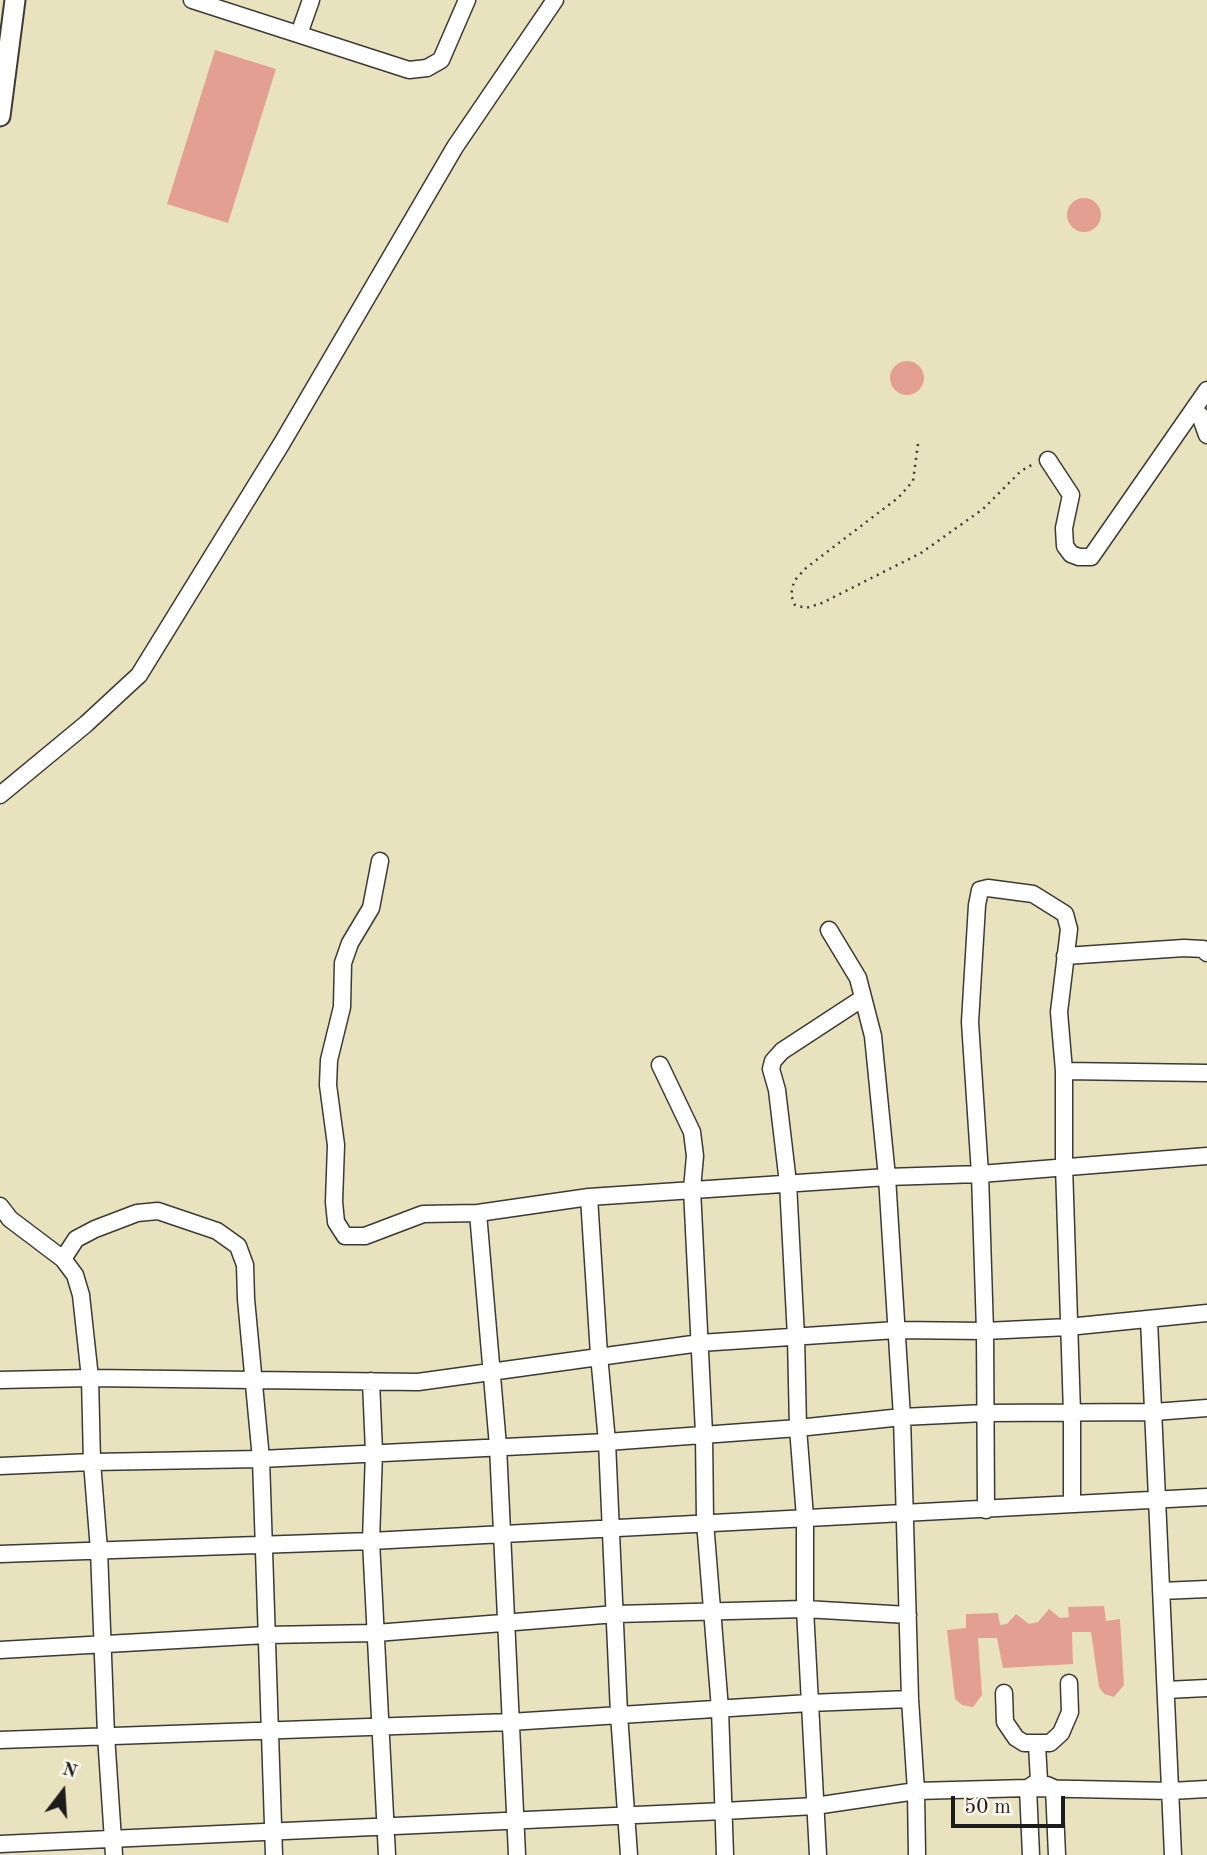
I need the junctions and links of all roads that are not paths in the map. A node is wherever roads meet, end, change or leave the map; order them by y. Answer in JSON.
{"nodes":[{"id":1,"x":192,"y":0,"type":"edge"},
{"id":2,"x":311,"y":0,"type":"edge"},
{"id":3,"x":467,"y":0,"type":"edge"},
{"id":4,"x":555,"y":0,"type":"edge"},
{"id":5,"x":10,"y":4,"type":"edge"},
{"id":6,"x":299,"y":34,"type":"junction"},
{"id":7,"x":0,"y":116,"type":"edge"},
{"id":8,"x":1207,"y":390,"type":"edge"},
{"id":9,"x":1199,"y":415,"type":"edge"},
{"id":10,"x":1207,"y":436,"type":"edge"},
{"id":11,"x":1048,"y":460,"type":"road end"},
{"id":12,"x":0,"y":795,"type":"edge"},
{"id":13,"x":380,"y":861,"type":"dead end"},
{"id":14,"x":829,"y":930,"type":"dead end"},
{"id":15,"x":1207,"y":953,"type":"edge"},
{"id":16,"x":1065,"y":956,"type":"junction"},
{"id":17,"x":863,"y":998,"type":"junction"},
{"id":18,"x":660,"y":1065,"type":"dead end"},
{"id":19,"x":1064,"y":1071,"type":"junction"},
{"id":20,"x":1207,"y":1073,"type":"edge"},
{"id":21,"x":1207,"y":1156,"type":"edge"},
{"id":22,"x":1064,"y":1166,"type":"junction"},
{"id":23,"x":979,"y":1174,"type":"junction"},
{"id":24,"x":887,"y":1177,"type":"junction"},
{"id":25,"x":788,"y":1183,"type":"junction"},
{"id":26,"x":692,"y":1189,"type":"junction"},
{"id":27,"x":589,"y":1197,"type":"junction"},
{"id":28,"x":478,"y":1213,"type":"junction"},
{"id":29,"x":3,"y":1215,"type":"edge"},
{"id":30,"x":62,"y":1259,"type":"junction"},
{"id":31,"x":1207,"y":1313,"type":"edge"},
{"id":32,"x":1149,"y":1320,"type":"junction"},
{"id":33,"x":1068,"y":1327,"type":"junction"},
{"id":34,"x":896,"y":1330,"type":"junction"},
{"id":35,"x":985,"y":1331,"type":"junction"},
{"id":36,"x":796,"y":1337,"type":"junction"},
{"id":37,"x":700,"y":1343,"type":"junction"},
{"id":38,"x":599,"y":1355,"type":"junction"},
{"id":39,"x":492,"y":1371,"type":"junction"},
{"id":40,"x":90,"y":1378,"type":"junction"},
{"id":41,"x":0,"y":1380,"type":"edge"},
{"id":42,"x":254,"y":1381,"type":"junction"},
{"id":43,"x":371,"y":1381,"type":"junction"},
{"id":44,"x":1207,"y":1408,"type":"edge"},
{"id":45,"x":1154,"y":1412,"type":"junction"},
{"id":46,"x":985,"y":1413,"type":"junction"},
{"id":47,"x":1072,"y":1413,"type":"junction"},
{"id":48,"x":902,"y":1417,"type":"junction"},
{"id":49,"x":798,"y":1428,"type":"junction"},
{"id":50,"x":704,"y":1433,"type":"junction"},
{"id":51,"x":607,"y":1442,"type":"junction"},
{"id":52,"x":498,"y":1446,"type":"junction"},
{"id":53,"x":374,"y":1452,"type":"junction"},
{"id":54,"x":261,"y":1459,"type":"junction"},
{"id":55,"x":92,"y":1462,"type":"junction"},
{"id":56,"x":0,"y":1466,"type":"edge"},
{"id":57,"x":1207,"y":1497,"type":"edge"},
{"id":58,"x":1157,"y":1499,"type":"junction"},
{"id":59,"x":1072,"y":1504,"type":"junction"},
{"id":60,"x":986,"y":1510,"type":"junction"},
{"id":61,"x":905,"y":1514,"type":"junction"},
{"id":62,"x":805,"y":1517,"type":"junction"},
{"id":63,"x":705,"y":1522,"type":"junction"},
{"id":64,"x":611,"y":1527,"type":"junction"},
{"id":65,"x":501,"y":1534,"type":"junction"},
{"id":66,"x":371,"y":1541,"type":"junction"},
{"id":67,"x":264,"y":1545,"type":"junction"},
{"id":68,"x":99,"y":1550,"type":"junction"},
{"id":69,"x":0,"y":1554,"type":"edge"},
{"id":70,"x":1207,"y":1589,"type":"edge"},
{"id":71,"x":1161,"y":1591,"type":"junction"},
{"id":72,"x":804,"y":1609,"type":"junction"},
{"id":73,"x":713,"y":1611,"type":"junction"},
{"id":74,"x":616,"y":1614,"type":"junction"},
{"id":75,"x":908,"y":1615,"type":"junction"},
{"id":76,"x":505,"y":1624,"type":"junction"},
{"id":77,"x":376,"y":1633,"type":"junction"},
{"id":78,"x":266,"y":1635,"type":"junction"},
{"id":79,"x":103,"y":1644,"type":"junction"},
{"id":80,"x":0,"y":1650,"type":"edge"},
{"id":81,"x":1069,"y":1683,"type":"dead end"},
{"id":82,"x":1207,"y":1688,"type":"edge"},
{"id":83,"x":1166,"y":1690,"type":"junction"},
{"id":84,"x":1004,"y":1693,"type":"dead end"},
{"id":85,"x":910,"y":1699,"type":"junction"},
{"id":86,"x":809,"y":1703,"type":"junction"},
{"id":87,"x":720,"y":1709,"type":"junction"},
{"id":88,"x":620,"y":1714,"type":"junction"},
{"id":89,"x":510,"y":1722,"type":"junction"},
{"id":90,"x":380,"y":1727,"type":"junction"},
{"id":91,"x":268,"y":1731,"type":"junction"},
{"id":92,"x":106,"y":1735,"type":"junction"},
{"id":93,"x":0,"y":1740,"type":"edge"},
{"id":94,"x":1037,"y":1745,"type":"junction"},
{"id":95,"x":1033,"y":1784,"type":"junction"},
{"id":96,"x":1054,"y":1788,"type":"junction"},
{"id":97,"x":1207,"y":1789,"type":"edge"},
{"id":98,"x":916,"y":1791,"type":"junction"},
{"id":99,"x":1171,"y":1791,"type":"junction"},
{"id":100,"x":815,"y":1806,"type":"junction"},
{"id":101,"x":724,"y":1811,"type":"junction"},
{"id":102,"x":628,"y":1816,"type":"junction"},
{"id":103,"x":516,"y":1822,"type":"junction"},
{"id":104,"x":384,"y":1826,"type":"junction"},
{"id":105,"x":274,"y":1832,"type":"junction"},
{"id":106,"x":0,"y":1844,"type":"edge"},
{"id":107,"x":114,"y":1848,"type":"edge"},
{"id":108,"x":274,"y":1855,"type":"edge"},
{"id":109,"x":387,"y":1855,"type":"edge"},
{"id":110,"x":517,"y":1855,"type":"edge"},
{"id":111,"x":629,"y":1855,"type":"edge"},
{"id":112,"x":725,"y":1855,"type":"edge"},
{"id":113,"x":818,"y":1855,"type":"edge"},
{"id":114,"x":917,"y":1855,"type":"edge"},
{"id":115,"x":1031,"y":1855,"type":"edge"},
{"id":116,"x":1057,"y":1855,"type":"edge"},
{"id":117,"x":1173,"y":1855,"type":"edge"}],
"edges":[{"from":1,"to":6,"type":"street"},
{"from":2,"to":6,"type":"street"},
{"from":3,"to":6,"type":"street"},
{"from":4,"to":12,"type":"street"},
{"from":5,"to":7,"type":"main road"},
{"from":8,"to":9,"type":"street"},
{"from":9,"to":10,"type":"street"},
{"from":9,"to":11,"type":"street"},
{"from":13,"to":28,"type":"street"},
{"from":14,"to":17,"type":"street"},
{"from":15,"to":16,"type":"street"},
{"from":16,"to":19,"type":"street"},
{"from":16,"to":23,"type":"street"},
{"from":17,"to":24,"type":"street"},
{"from":17,"to":25,"type":"street"},
{"from":18,"to":26,"type":"street"},
{"from":19,"to":20,"type":"street"},
{"from":19,"to":22,"type":"street"},
{"from":21,"to":22,"type":"street"},
{"from":22,"to":23,"type":"street"},
{"from":22,"to":33,"type":"street"},
{"from":23,"to":24,"type":"street"},
{"from":23,"to":35,"type":"street"},
{"from":24,"to":25,"type":"street"},
{"from":24,"to":34,"type":"street"},
{"from":25,"to":26,"type":"street"},
{"from":25,"to":36,"type":"street"},
{"from":26,"to":27,"type":"street"},
{"from":26,"to":37,"type":"street"},
{"from":27,"to":28,"type":"street"},
{"from":27,"to":38,"type":"street"},
{"from":28,"to":39,"type":"street"},
{"from":29,"to":30,"type":"street"},
{"from":30,"to":40,"type":"street"},
{"from":30,"to":42,"type":"street"},
{"from":31,"to":32,"type":"street"},
{"from":32,"to":33,"type":"street"},
{"from":32,"to":45,"type":"street"},
{"from":33,"to":35,"type":"street"},
{"from":33,"to":47,"type":"street"},
{"from":34,"to":35,"type":"street"},
{"from":34,"to":36,"type":"street"},
{"from":34,"to":48,"type":"street"},
{"from":35,"to":46,"type":"street"},
{"from":36,"to":37,"type":"street"},
{"from":36,"to":49,"type":"street"},
{"from":37,"to":38,"type":"street"},
{"from":37,"to":50,"type":"street"},
{"from":38,"to":39,"type":"street"},
{"from":38,"to":51,"type":"street"},
{"from":39,"to":43,"type":"street"},
{"from":39,"to":52,"type":"street"},
{"from":40,"to":41,"type":"street"},
{"from":40,"to":42,"type":"street"},
{"from":40,"to":55,"type":"street"},
{"from":42,"to":43,"type":"street"},
{"from":42,"to":54,"type":"street"},
{"from":43,"to":53,"type":"street"},
{"from":44,"to":45,"type":"street"},
{"from":45,"to":47,"type":"street"},
{"from":45,"to":58,"type":"street"},
{"from":46,"to":47,"type":"street"},
{"from":46,"to":48,"type":"street"},
{"from":46,"to":60,"type":"street"},
{"from":47,"to":59,"type":"street"},
{"from":48,"to":49,"type":"street"},
{"from":48,"to":61,"type":"street"},
{"from":49,"to":50,"type":"street"},
{"from":49,"to":62,"type":"street"},
{"from":50,"to":51,"type":"street"},
{"from":50,"to":63,"type":"street"},
{"from":51,"to":52,"type":"street"},
{"from":51,"to":64,"type":"street"},
{"from":52,"to":53,"type":"street"},
{"from":52,"to":65,"type":"street"},
{"from":53,"to":54,"type":"street"},
{"from":53,"to":66,"type":"street"},
{"from":54,"to":55,"type":"street"},
{"from":54,"to":67,"type":"street"},
{"from":55,"to":56,"type":"street"},
{"from":55,"to":68,"type":"street"},
{"from":57,"to":58,"type":"street"},
{"from":58,"to":59,"type":"street"},
{"from":58,"to":71,"type":"street"},
{"from":59,"to":60,"type":"street"},
{"from":60,"to":61,"type":"street"},
{"from":61,"to":62,"type":"street"},
{"from":61,"to":75,"type":"street"},
{"from":62,"to":63,"type":"street"},
{"from":62,"to":72,"type":"street"},
{"from":63,"to":64,"type":"street"},
{"from":63,"to":73,"type":"street"},
{"from":64,"to":65,"type":"street"},
{"from":64,"to":74,"type":"street"},
{"from":65,"to":66,"type":"street"},
{"from":65,"to":76,"type":"street"},
{"from":66,"to":67,"type":"street"},
{"from":66,"to":77,"type":"street"},
{"from":67,"to":68,"type":"street"},
{"from":67,"to":78,"type":"street"},
{"from":68,"to":69,"type":"street"},
{"from":68,"to":79,"type":"street"},
{"from":70,"to":71,"type":"street"},
{"from":71,"to":83,"type":"street"},
{"from":72,"to":73,"type":"street"},
{"from":72,"to":75,"type":"street"},
{"from":72,"to":86,"type":"street"},
{"from":73,"to":74,"type":"street"},
{"from":73,"to":87,"type":"street"},
{"from":74,"to":76,"type":"street"},
{"from":74,"to":88,"type":"street"},
{"from":75,"to":85,"type":"street"},
{"from":76,"to":77,"type":"street"},
{"from":76,"to":89,"type":"street"},
{"from":77,"to":78,"type":"street"},
{"from":77,"to":90,"type":"street"},
{"from":78,"to":79,"type":"street"},
{"from":78,"to":91,"type":"street"},
{"from":79,"to":80,"type":"street"},
{"from":79,"to":92,"type":"street"},
{"from":81,"to":94,"type":"street"},
{"from":82,"to":83,"type":"street"},
{"from":83,"to":99,"type":"street"},
{"from":84,"to":94,"type":"street"},
{"from":85,"to":86,"type":"street"},
{"from":85,"to":98,"type":"street"},
{"from":86,"to":87,"type":"street"},
{"from":86,"to":100,"type":"street"},
{"from":87,"to":88,"type":"street"},
{"from":87,"to":101,"type":"street"},
{"from":88,"to":89,"type":"street"},
{"from":88,"to":102,"type":"street"},
{"from":89,"to":90,"type":"street"},
{"from":89,"to":103,"type":"street"},
{"from":90,"to":91,"type":"street"},
{"from":90,"to":104,"type":"street"},
{"from":91,"to":92,"type":"street"},
{"from":91,"to":105,"type":"street"},
{"from":92,"to":93,"type":"street"},
{"from":92,"to":107,"type":"street"},
{"from":94,"to":95,"type":"street"},
{"from":95,"to":96,"type":"street"},
{"from":95,"to":98,"type":"street"},
{"from":95,"to":115,"type":"street"},
{"from":96,"to":99,"type":"street"},
{"from":96,"to":116,"type":"street"},
{"from":97,"to":99,"type":"street"},
{"from":98,"to":100,"type":"street"},
{"from":98,"to":114,"type":"street"},
{"from":99,"to":117,"type":"street"},
{"from":100,"to":101,"type":"street"},
{"from":100,"to":113,"type":"street"},
{"from":101,"to":102,"type":"street"},
{"from":101,"to":112,"type":"street"},
{"from":102,"to":103,"type":"street"},
{"from":102,"to":111,"type":"street"},
{"from":103,"to":104,"type":"street"},
{"from":103,"to":110,"type":"street"},
{"from":104,"to":105,"type":"street"},
{"from":104,"to":109,"type":"street"},
{"from":105,"to":107,"type":"street"},
{"from":105,"to":108,"type":"street"},
{"from":106,"to":107,"type":"street"}]}
